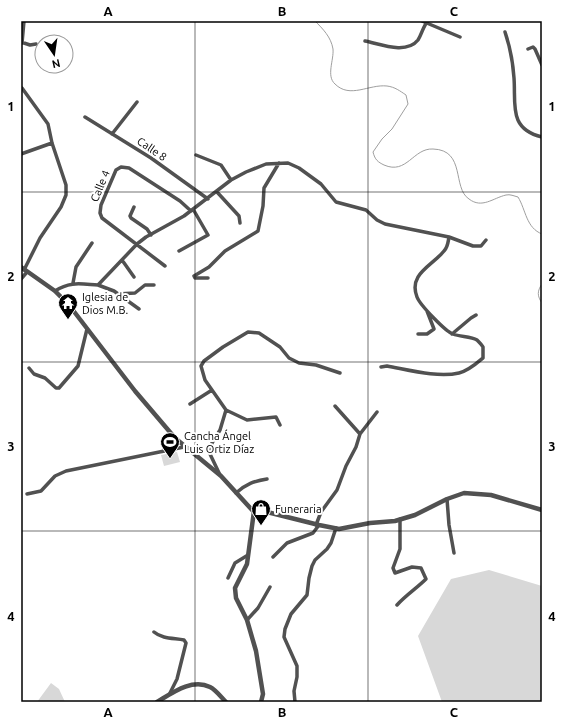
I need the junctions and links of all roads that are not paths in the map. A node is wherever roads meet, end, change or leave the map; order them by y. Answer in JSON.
{"nodes":[{"id":1,"x":24,"y":21,"type":"edge"},
{"id":2,"x":425,"y":22,"type":"edge"},
{"id":3,"x":505,"y":32,"type":"dead end"},
{"id":4,"x":460,"y":37,"type":"dead end"},
{"id":5,"x":365,"y":41,"type":"dead end"},
{"id":6,"x":22,"y":43,"type":"edge"},
{"id":7,"x":34,"y":44,"type":"edge"},
{"id":8,"x":528,"y":49,"type":"dead end"},
{"id":9,"x":542,"y":66,"type":"edge"},
{"id":10,"x":22,"y":88,"type":"dead end"},
{"id":11,"x":137,"y":102,"type":"dead end"},
{"id":12,"x":85,"y":117,"type":"dead end"},
{"id":13,"x":112,"y":134,"type":"junction"},
{"id":14,"x":542,"y":137,"type":"edge"},
{"id":15,"x":52,"y":142,"type":"junction"},
{"id":16,"x":21,"y":154,"type":"edge"},
{"id":17,"x":196,"y":155,"type":"dead end"},
{"id":18,"x":279,"y":163,"type":"junction"},
{"id":19,"x":232,"y":180,"type":"junction"},
{"id":20,"x":216,"y":192,"type":"junction"},
{"id":21,"x":208,"y":199,"type":"junction"},
{"id":22,"x":134,"y":207,"type":"dead end"},
{"id":23,"x":192,"y":210,"type":"junction"},
{"id":24,"x":240,"y":223,"type":"dead end"},
{"id":25,"x":151,"y":235,"type":"junction"},
{"id":26,"x":449,"y":237,"type":"junction"},
{"id":27,"x":486,"y":240,"type":"dead end"},
{"id":28,"x":92,"y":243,"type":"dead end"},
{"id":29,"x":137,"y":244,"type":"junction"},
{"id":30,"x":178,"y":251,"type":"dead end"},
{"id":31,"x":122,"y":260,"type":"junction"},
{"id":32,"x":165,"y":266,"type":"dead end"},
{"id":33,"x":24,"y":270,"type":"edge"},
{"id":34,"x":134,"y":277,"type":"dead end"},
{"id":35,"x":208,"y":278,"type":"dead end"},
{"id":36,"x":21,"y":279,"type":"edge"},
{"id":37,"x":73,"y":283,"type":"junction"},
{"id":38,"x":98,"y":285,"type":"junction"},
{"id":39,"x":154,"y":285,"type":"dead end"},
{"id":40,"x":55,"y":291,"type":"junction"},
{"id":41,"x":117,"y":294,"type":"junction"},
{"id":42,"x":139,"y":309,"type":"dead end"},
{"id":43,"x":426,"y":310,"type":"junction"},
{"id":44,"x":476,"y":315,"type":"dead end"},
{"id":45,"x":87,"y":329,"type":"junction"},
{"id":46,"x":418,"y":334,"type":"dead end"},
{"id":47,"x":452,"y":334,"type":"junction"},
{"id":48,"x":381,"y":367,"type":"dead end"},
{"id":49,"x":28,"y":368,"type":"dead end"},
{"id":50,"x":340,"y":373,"type":"dead end"},
{"id":51,"x":212,"y":390,"type":"junction"},
{"id":52,"x":190,"y":404,"type":"dead end"},
{"id":53,"x":335,"y":406,"type":"dead end"},
{"id":54,"x":226,"y":410,"type":"junction"},
{"id":55,"x":377,"y":412,"type":"dead end"},
{"id":56,"x":280,"y":426,"type":"dead end"},
{"id":57,"x":360,"y":434,"type":"junction"},
{"id":58,"x":184,"y":447,"type":"junction"},
{"id":59,"x":221,"y":476,"type":"junction"},
{"id":60,"x":267,"y":479,"type":"dead end"},
{"id":61,"x":236,"y":493,"type":"junction"},
{"id":62,"x":27,"y":494,"type":"dead end"},
{"id":63,"x":447,"y":499,"type":"junction"},
{"id":64,"x":542,"y":510,"type":"edge"},
{"id":65,"x":254,"y":511,"type":"junction"},
{"id":66,"x":400,"y":519,"type":"junction"},
{"id":67,"x":318,"y":525,"type":"junction"},
{"id":68,"x":336,"y":528,"type":"junction"},
{"id":69,"x":454,"y":554,"type":"dead end"},
{"id":70,"x":248,"y":555,"type":"junction"},
{"id":71,"x":273,"y":557,"type":"dead end"},
{"id":72,"x":228,"y":578,"type":"dead end"},
{"id":73,"x":270,"y":588,"type":"dead end"},
{"id":74,"x":397,"y":605,"type":"dead end"},
{"id":75,"x":247,"y":620,"type":"junction"},
{"id":76,"x":154,"y":632,"type":"dead end"},
{"id":77,"x":170,"y":694,"type":"junction"},
{"id":78,"x":157,"y":702,"type":"edge"},
{"id":79,"x":226,"y":702,"type":"edge"},
{"id":80,"x":261,"y":702,"type":"edge"},
{"id":81,"x":295,"y":702,"type":"edge"}],
"edges":[{"from":1,"to":6,"type":"street"},
{"from":2,"to":4,"type":"street"},
{"from":2,"to":5,"type":"street"},
{"from":3,"to":14,"type":"street"},
{"from":6,"to":7,"type":"street"},
{"from":8,"to":9,"type":"street"},
{"from":10,"to":15,"type":"street"},
{"from":11,"to":13,"type":"street"},
{"from":12,"to":13,"type":"street","name":"Calle 8"},
{"from":13,"to":21,"type":"street","name":"Calle 8"},
{"from":15,"to":16,"type":"street"},
{"from":15,"to":33,"type":"street"},
{"from":17,"to":19,"type":"street"},
{"from":18,"to":19,"type":"street"},
{"from":18,"to":26,"type":"street"},
{"from":18,"to":35,"type":"street"},
{"from":19,"to":20,"type":"street"},
{"from":20,"to":21,"type":"street"},
{"from":20,"to":24,"type":"street"},
{"from":21,"to":23,"type":"street"},
{"from":22,"to":25,"type":"street"},
{"from":23,"to":25,"type":"street"},
{"from":23,"to":29,"type":"street","name":"Calle 4"},
{"from":23,"to":30,"type":"street"},
{"from":25,"to":29,"type":"street"},
{"from":26,"to":27,"type":"street"},
{"from":26,"to":43,"type":"street"},
{"from":28,"to":37,"type":"street"},
{"from":29,"to":31,"type":"street"},
{"from":29,"to":32,"type":"street","name":"Calle 4"},
{"from":31,"to":34,"type":"street"},
{"from":31,"to":38,"type":"street"},
{"from":33,"to":36,"type":"street"},
{"from":33,"to":40,"type":"street"},
{"from":37,"to":38,"type":"street"},
{"from":37,"to":40,"type":"street"},
{"from":38,"to":41,"type":"street"},
{"from":39,"to":41,"type":"street"},
{"from":40,"to":45,"type":"street"},
{"from":41,"to":42,"type":"street"},
{"from":43,"to":46,"type":"street"},
{"from":43,"to":47,"type":"street"},
{"from":44,"to":47,"type":"street"},
{"from":45,"to":49,"type":"street"},
{"from":45,"to":58,"type":"street"},
{"from":47,"to":48,"type":"street"},
{"from":50,"to":51,"type":"street"},
{"from":51,"to":52,"type":"street"},
{"from":51,"to":54,"type":"street"},
{"from":53,"to":57,"type":"street"},
{"from":54,"to":56,"type":"street"},
{"from":54,"to":59,"type":"street"},
{"from":55,"to":57,"type":"street"},
{"from":57,"to":67,"type":"street"},
{"from":58,"to":59,"type":"street"},
{"from":58,"to":62,"type":"street"},
{"from":59,"to":61,"type":"street"},
{"from":60,"to":61,"type":"street"},
{"from":61,"to":65,"type":"street"},
{"from":63,"to":64,"type":"street"},
{"from":63,"to":66,"type":"street"},
{"from":63,"to":69,"type":"street"},
{"from":65,"to":67,"type":"street"},
{"from":65,"to":70,"type":"street"},
{"from":66,"to":68,"type":"street"},
{"from":66,"to":74,"type":"street"},
{"from":67,"to":68,"type":"street"},
{"from":67,"to":71,"type":"street"},
{"from":68,"to":81,"type":"street"},
{"from":70,"to":72,"type":"street"},
{"from":70,"to":75,"type":"street"},
{"from":73,"to":75,"type":"street"},
{"from":75,"to":80,"type":"street"},
{"from":76,"to":77,"type":"street"},
{"from":77,"to":78,"type":"street"},
{"from":77,"to":79,"type":"street"}]}
